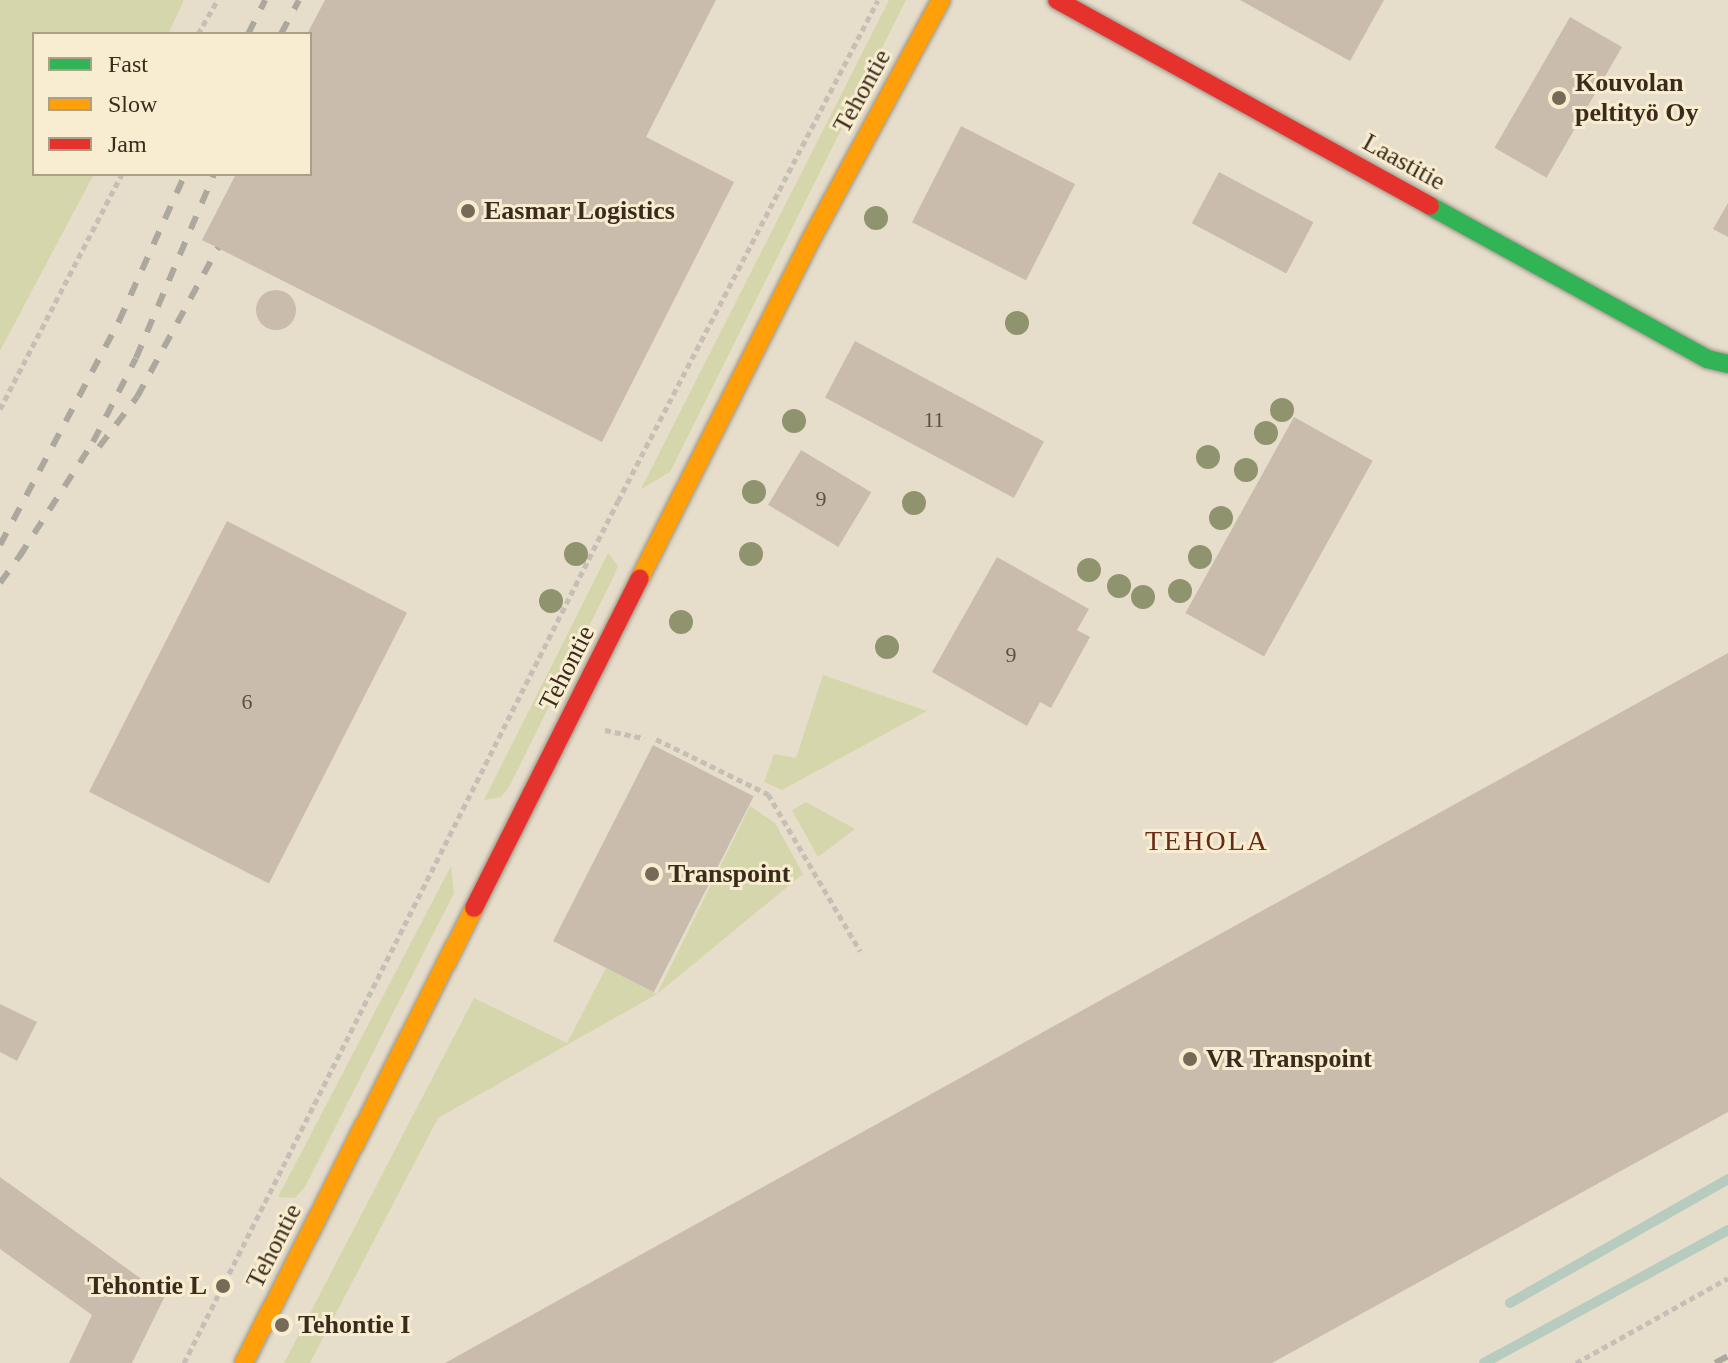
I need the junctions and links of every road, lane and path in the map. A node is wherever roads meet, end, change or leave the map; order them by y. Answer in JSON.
{"nodes":[{"id":1,"x":218,"y":0,"type":"edge"},
{"id":2,"x":878,"y":0,"type":"edge"},
{"id":3,"x":941,"y":0,"type":"edge"},
{"id":4,"x":1057,"y":0,"type":"edge"},
{"id":5,"x":199,"y":32,"type":"edge"},
{"id":6,"x":121,"y":176,"type":"edge"},
{"id":7,"x":1728,"y":364,"type":"edge"},
{"id":8,"x":0,"y":409,"type":"edge"},
{"id":9,"x":599,"y":724,"type":"dead end"},
{"id":10,"x":644,"y":738,"type":"dead end"},
{"id":11,"x":656,"y":739,"type":"dead end"},
{"id":12,"x":860,"y":951,"type":"dead end"},
{"id":13,"x":1728,"y":1278,"type":"edge"},
{"id":14,"x":184,"y":1363,"type":"edge"},
{"id":15,"x":244,"y":1363,"type":"edge"},
{"id":16,"x":1576,"y":1363,"type":"edge"}],
"edges":[{"from":1,"to":5,"type":"path"},
{"from":2,"to":14,"type":"path"},
{"from":3,"to":15,"type":"street","name":"Tehontie"},
{"from":4,"to":7,"type":"street","name":"Laastitie"},
{"from":6,"to":8,"type":"path"},
{"from":9,"to":10,"type":"path"},
{"from":11,"to":12,"type":"path"},
{"from":13,"to":16,"type":"path"}]}
